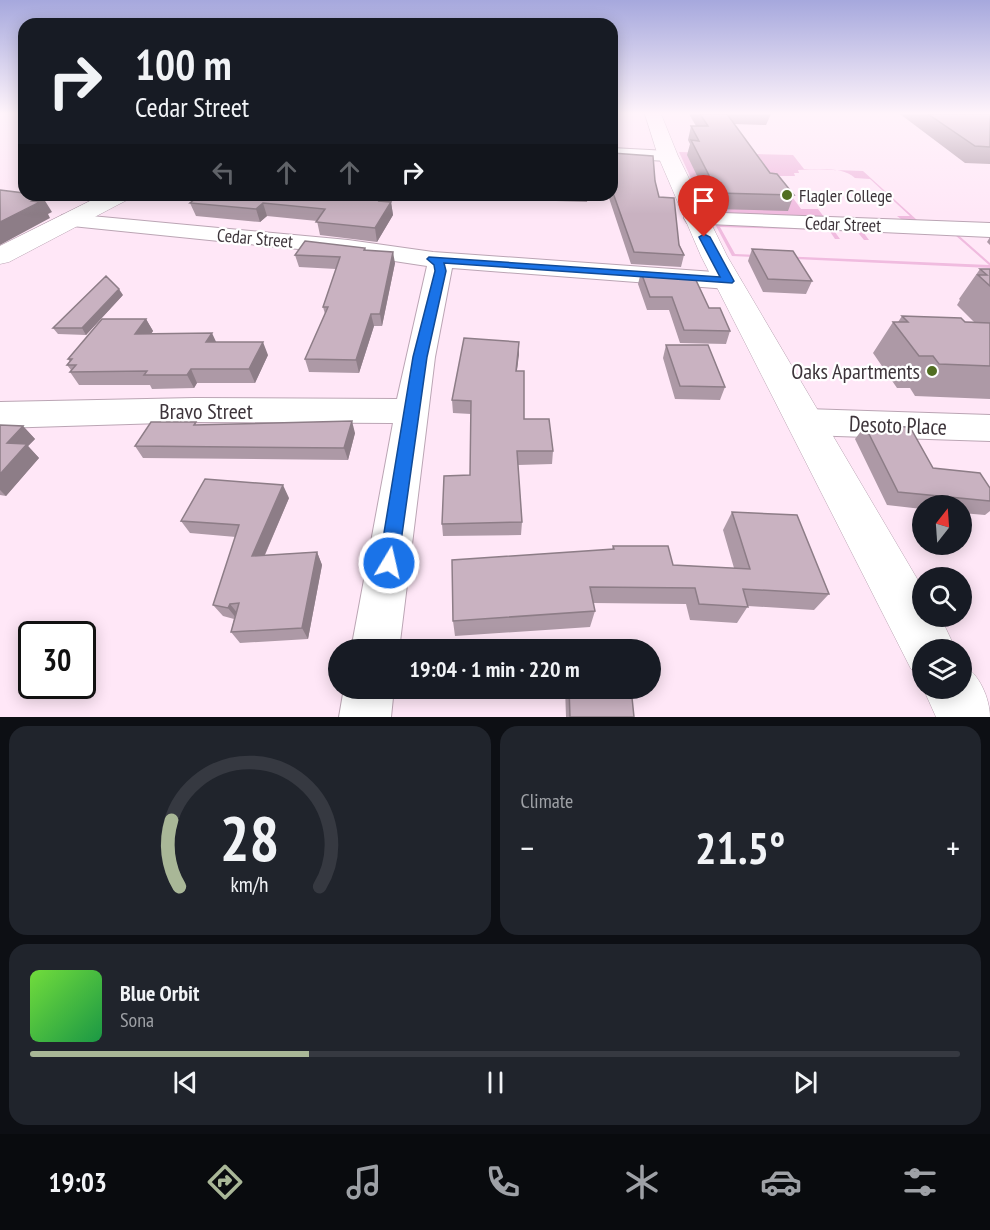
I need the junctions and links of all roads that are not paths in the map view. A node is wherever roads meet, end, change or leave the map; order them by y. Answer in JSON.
{"nodes":[{"id":1,"x":665,"y":147,"type":"edge"},
{"id":2,"x":618,"y":153,"type":"edge"},
{"id":3,"x":668,"y":156,"type":"junction"},
{"id":4,"x":107,"y":201,"type":"edge"},
{"id":5,"x":695,"y":218,"type":"junction"},
{"id":6,"x":70,"y":220,"type":"junction"},
{"id":7,"x":990,"y":230,"type":"edge"},
{"id":8,"x":0,"y":256,"type":"edge"},
{"id":9,"x":433,"y":259,"type":"junction"},
{"id":10,"x":728,"y":281,"type":"junction"},
{"id":11,"x":412,"y":411,"type":"junction"},
{"id":12,"x":0,"y":415,"type":"edge"},
{"id":13,"x":806,"y":422,"type":"junction"},
{"id":14,"x":990,"y":428,"type":"edge"},
{"id":15,"x":377,"y":639,"type":"edge"},
{"id":16,"x":924,"y":639,"type":"edge"},
{"id":17,"x":367,"y":699,"type":"edge"},
{"id":18,"x":957,"y":699,"type":"edge"},
{"id":19,"x":365,"y":717,"type":"edge"},
{"id":20,"x":966,"y":717,"type":"edge"}],
"edges":[{"from":1,"to":3,"type":"street"},
{"from":2,"to":3,"type":"street"},
{"from":3,"to":5,"type":"street"},
{"from":4,"to":6,"type":"street"},
{"from":5,"to":7,"type":"street","name":"Cedar Street"},
{"from":5,"to":10,"type":"street"},
{"from":6,"to":8,"type":"street"},
{"from":6,"to":9,"type":"street","name":"Cedar Street"},
{"from":9,"to":10,"type":"street","name":"Cedar Street"},
{"from":9,"to":11,"type":"street"},
{"from":10,"to":13,"type":"street"},
{"from":11,"to":12,"type":"street","name":"Bravo Street"},
{"from":11,"to":15,"type":"street"},
{"from":13,"to":14,"type":"street","name":"Desoto Place"},
{"from":13,"to":16,"type":"street"},
{"from":17,"to":19,"type":"street"},
{"from":18,"to":20,"type":"street"}]}
